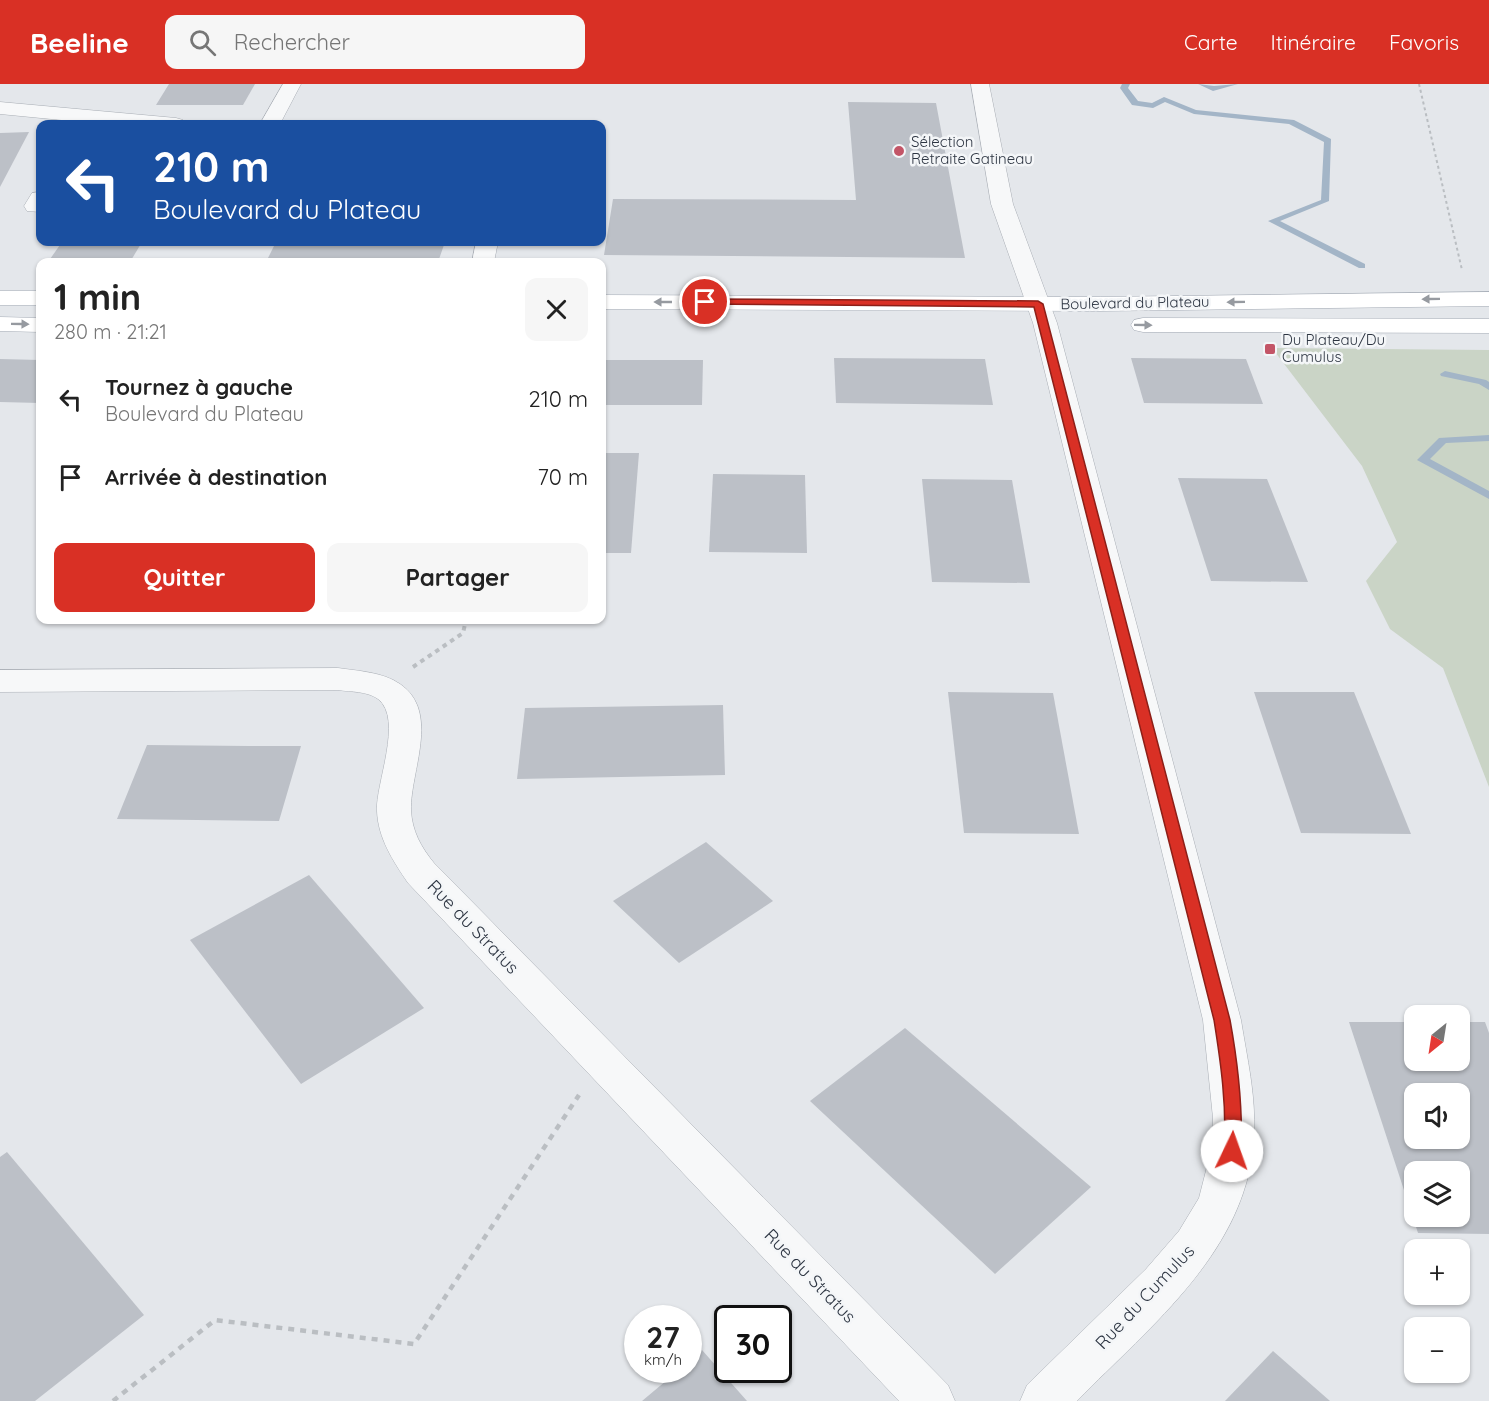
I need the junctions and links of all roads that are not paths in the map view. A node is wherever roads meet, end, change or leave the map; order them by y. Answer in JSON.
{"nodes":[{"id":1,"x":292,"y":84,"type":"edge"},
{"id":2,"x":980,"y":84,"type":"edge"},
{"id":3,"x":0,"y":108,"type":"edge"},
{"id":4,"x":85,"y":120,"type":"edge"},
{"id":5,"x":272,"y":120,"type":"edge"},
{"id":6,"x":0,"y":298,"type":"edge"},
{"id":7,"x":36,"y":298,"type":"edge"},
{"id":8,"x":1480,"y":299,"type":"edge"},
{"id":9,"x":606,"y":302,"type":"edge"},
{"id":10,"x":1041,"y":314,"type":"junction"},
{"id":11,"x":606,"y":323,"type":"edge"},
{"id":12,"x":0,"y":324,"type":"edge"},
{"id":13,"x":36,"y":325,"type":"edge"},
{"id":14,"x":1489,"y":326,"type":"edge"},
{"id":15,"x":0,"y":681,"type":"edge"},
{"id":16,"x":931,"y":1401,"type":"edge"},
{"id":17,"x":1044,"y":1401,"type":"edge"}],
"edges":[{"from":1,"to":5,"type":"street"},
{"from":2,"to":10,"type":"street","name":"Rue du Cumulus"},
{"from":3,"to":4,"type":"street"},
{"from":6,"to":7,"type":"main road"},
{"from":8,"to":10,"type":"main road","name":"Boulevard du Plateau","one_way":true},
{"from":10,"to":9,"type":"main road","name":"Boulevard du Plateau","one_way":true},
{"from":10,"to":11,"type":"main road","name":"Boulevard du Plateau"},
{"from":10,"to":14,"type":"main road","name":"Boulevard du Plateau","one_way":true},
{"from":10,"to":17,"type":"street","name":"Rue du Cumulus"},
{"from":12,"to":13,"type":"main road","one_way":true},
{"from":15,"to":16,"type":"street","name":"Rue du Stratus"}]}
